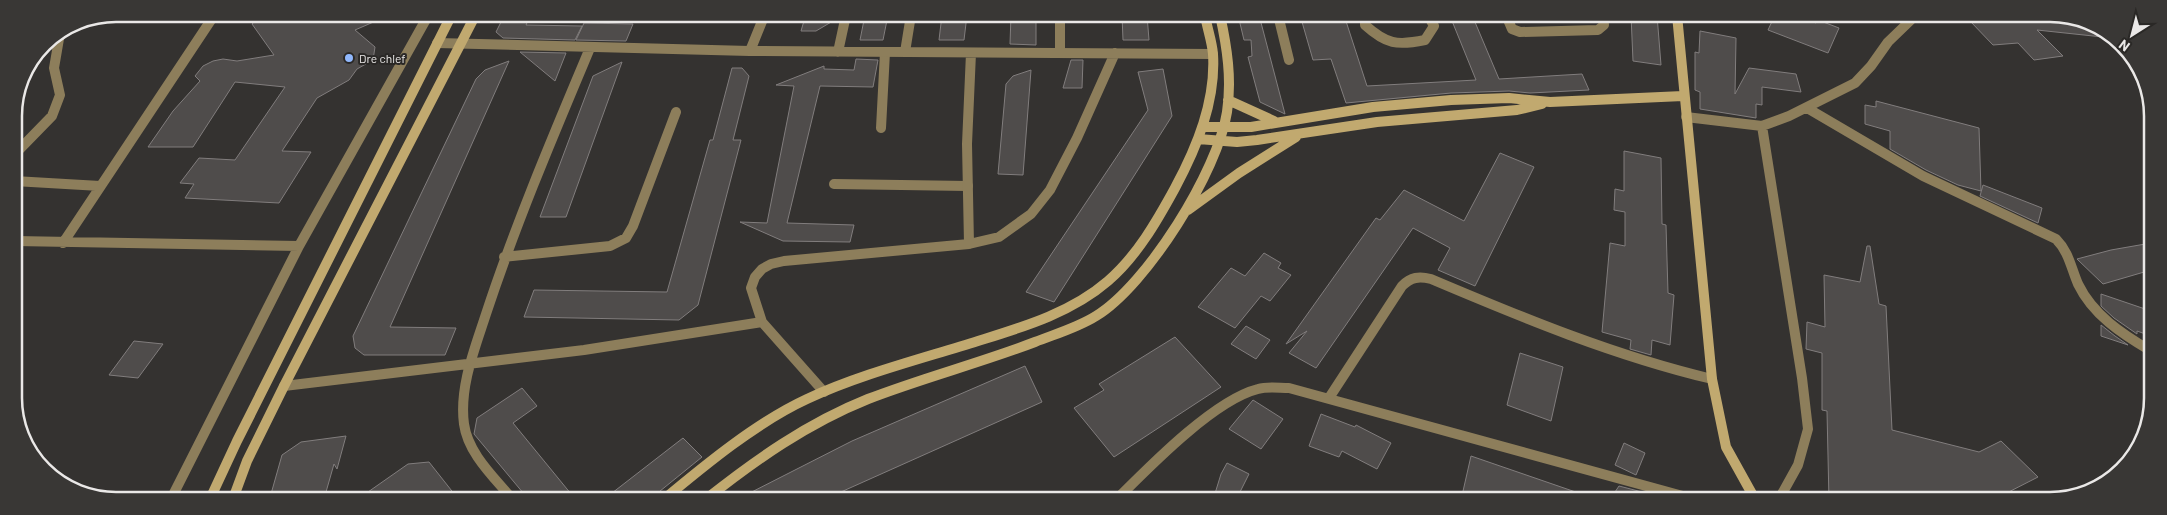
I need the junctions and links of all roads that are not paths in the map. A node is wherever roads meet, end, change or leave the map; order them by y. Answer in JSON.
{"nodes":[{"id":1,"x":1207,"y":22,"type":"edge"},
{"id":2,"x":1222,"y":22,"type":"edge"},
{"id":3,"x":1280,"y":22,"type":"edge"},
{"id":4,"x":1364,"y":22,"type":"edge"},
{"id":5,"x":1432,"y":22,"type":"edge"},
{"id":6,"x":1509,"y":22,"type":"edge"},
{"id":7,"x":1604,"y":22,"type":"edge"},
{"id":8,"x":1678,"y":22,"type":"edge"},
{"id":9,"x":1909,"y":22,"type":"edge"},
{"id":10,"x":209,"y":23,"type":"edge"},
{"id":11,"x":424,"y":23,"type":"edge"},
{"id":12,"x":447,"y":23,"type":"edge"},
{"id":13,"x":471,"y":23,"type":"edge"},
{"id":14,"x":761,"y":23,"type":"edge"},
{"id":15,"x":844,"y":23,"type":"edge"},
{"id":16,"x":909,"y":23,"type":"edge"},
{"id":17,"x":1060,"y":23,"type":"edge"},
{"id":18,"x":58,"y":43,"type":"edge"},
{"id":19,"x":437,"y":43,"type":"junction"},
{"id":20,"x":461,"y":43,"type":"junction"},
{"id":21,"x":590,"y":48,"type":"junction"},
{"id":22,"x":750,"y":51,"type":"junction"},
{"id":23,"x":838,"y":52,"type":"junction"},
{"id":24,"x":885,"y":52,"type":"junction"},
{"id":25,"x":904,"y":52,"type":"junction"},
{"id":26,"x":971,"y":52,"type":"junction"},
{"id":27,"x":1060,"y":53,"type":"junction"},
{"id":28,"x":1115,"y":54,"type":"junction"},
{"id":29,"x":1213,"y":54,"type":"junction"},
{"id":30,"x":1288,"y":60,"type":"dead end"},
{"id":31,"x":1683,"y":96,"type":"junction"},
{"id":32,"x":1228,"y":100,"type":"junction"},
{"id":33,"x":1550,"y":102,"type":"junction"},
{"id":34,"x":1808,"y":108,"type":"junction"},
{"id":35,"x":676,"y":112,"type":"dead end"},
{"id":36,"x":1686,"y":117,"type":"junction"},
{"id":37,"x":1275,"y":122,"type":"junction"},
{"id":38,"x":1762,"y":126,"type":"junction"},
{"id":39,"x":1202,"y":127,"type":"junction"},
{"id":40,"x":881,"y":128,"type":"dead end"},
{"id":41,"x":1224,"y":128,"type":"junction"},
{"id":42,"x":1302,"y":134,"type":"junction"},
{"id":43,"x":1198,"y":139,"type":"junction"},
{"id":44,"x":1220,"y":141,"type":"junction"},
{"id":45,"x":23,"y":143,"type":"edge"},
{"id":46,"x":23,"y":182,"type":"edge"},
{"id":47,"x":834,"y":184,"type":"dead end"},
{"id":48,"x":100,"y":186,"type":"junction"},
{"id":49,"x":968,"y":186,"type":"junction"},
{"id":50,"x":1185,"y":212,"type":"junction"},
{"id":51,"x":23,"y":241,"type":"edge"},
{"id":52,"x":63,"y":243,"type":"junction"},
{"id":53,"x":969,"y":244,"type":"junction"},
{"id":54,"x":299,"y":246,"type":"junction"},
{"id":55,"x":504,"y":257,"type":"junction"},
{"id":56,"x":762,"y":322,"type":"junction"},
{"id":57,"x":2144,"y":347,"type":"edge"},
{"id":58,"x":470,"y":365,"type":"junction"},
{"id":59,"x":1712,"y":379,"type":"junction"},
{"id":60,"x":284,"y":386,"type":"junction"},
{"id":61,"x":824,"y":392,"type":"junction"},
{"id":62,"x":1329,"y":398,"type":"junction"},
{"id":63,"x":175,"y":492,"type":"edge"},
{"id":64,"x":213,"y":492,"type":"edge"},
{"id":65,"x":236,"y":492,"type":"edge"},
{"id":66,"x":507,"y":492,"type":"edge"},
{"id":67,"x":673,"y":492,"type":"edge"},
{"id":68,"x":715,"y":492,"type":"edge"},
{"id":69,"x":1125,"y":492,"type":"edge"},
{"id":70,"x":1668,"y":492,"type":"edge"},
{"id":71,"x":1751,"y":492,"type":"edge"},
{"id":72,"x":1783,"y":492,"type":"edge"}],
"edges":[{"from":1,"to":29,"type":"main road"},
{"from":2,"to":32,"type":"main road"},
{"from":3,"to":30,"type":"street"},
{"from":4,"to":5,"type":"street"},
{"from":6,"to":7,"type":"street"},
{"from":8,"to":31,"type":"main road"},
{"from":9,"to":34,"type":"street"},
{"from":10,"to":48,"type":"street"},
{"from":11,"to":54,"type":"street"},
{"from":12,"to":19,"type":"main road"},
{"from":13,"to":20,"type":"main road"},
{"from":14,"to":22,"type":"street"},
{"from":15,"to":23,"type":"street"},
{"from":16,"to":25,"type":"street"},
{"from":17,"to":27,"type":"street"},
{"from":18,"to":45,"type":"street"},
{"from":19,"to":20,"type":"street"},
{"from":19,"to":64,"type":"main road"},
{"from":20,"to":21,"type":"street"},
{"from":20,"to":60,"type":"main road"},
{"from":21,"to":22,"type":"street"},
{"from":21,"to":55,"type":"street"},
{"from":22,"to":23,"type":"street"},
{"from":23,"to":24,"type":"street"},
{"from":24,"to":25,"type":"street"},
{"from":24,"to":40,"type":"street"},
{"from":25,"to":26,"type":"street"},
{"from":26,"to":27,"type":"street"},
{"from":26,"to":49,"type":"street"},
{"from":27,"to":28,"type":"street"},
{"from":28,"to":29,"type":"street"},
{"from":28,"to":53,"type":"street"},
{"from":29,"to":39,"type":"main road"},
{"from":31,"to":33,"type":"main road"},
{"from":31,"to":36,"type":"main road"},
{"from":32,"to":37,"type":"main road"},
{"from":32,"to":41,"type":"main road"},
{"from":33,"to":37,"type":"main road"},
{"from":33,"to":42,"type":"main road"},
{"from":34,"to":38,"type":"street"},
{"from":34,"to":57,"type":"street"},
{"from":35,"to":55,"type":"street"},
{"from":36,"to":38,"type":"street"},
{"from":36,"to":59,"type":"main road"},
{"from":37,"to":41,"type":"main road"},
{"from":38,"to":72,"type":"street"},
{"from":39,"to":41,"type":"main road"},
{"from":39,"to":43,"type":"main road"},
{"from":41,"to":44,"type":"main road"},
{"from":42,"to":44,"type":"main road"},
{"from":42,"to":50,"type":"main road"},
{"from":43,"to":44,"type":"main road"},
{"from":43,"to":61,"type":"main road"},
{"from":44,"to":50,"type":"main road"},
{"from":46,"to":48,"type":"street"},
{"from":47,"to":49,"type":"street"},
{"from":48,"to":52,"type":"street"},
{"from":49,"to":53,"type":"street"},
{"from":50,"to":68,"type":"main road"},
{"from":51,"to":52,"type":"street"},
{"from":52,"to":54,"type":"street"},
{"from":53,"to":56,"type":"street"},
{"from":54,"to":63,"type":"street"},
{"from":55,"to":58,"type":"street"},
{"from":56,"to":58,"type":"street"},
{"from":56,"to":61,"type":"street"},
{"from":58,"to":60,"type":"street"},
{"from":58,"to":66,"type":"street"},
{"from":59,"to":62,"type":"street"},
{"from":59,"to":71,"type":"main road"},
{"from":60,"to":65,"type":"main road"},
{"from":61,"to":67,"type":"main road"},
{"from":62,"to":69,"type":"street"},
{"from":62,"to":70,"type":"street"}]}
